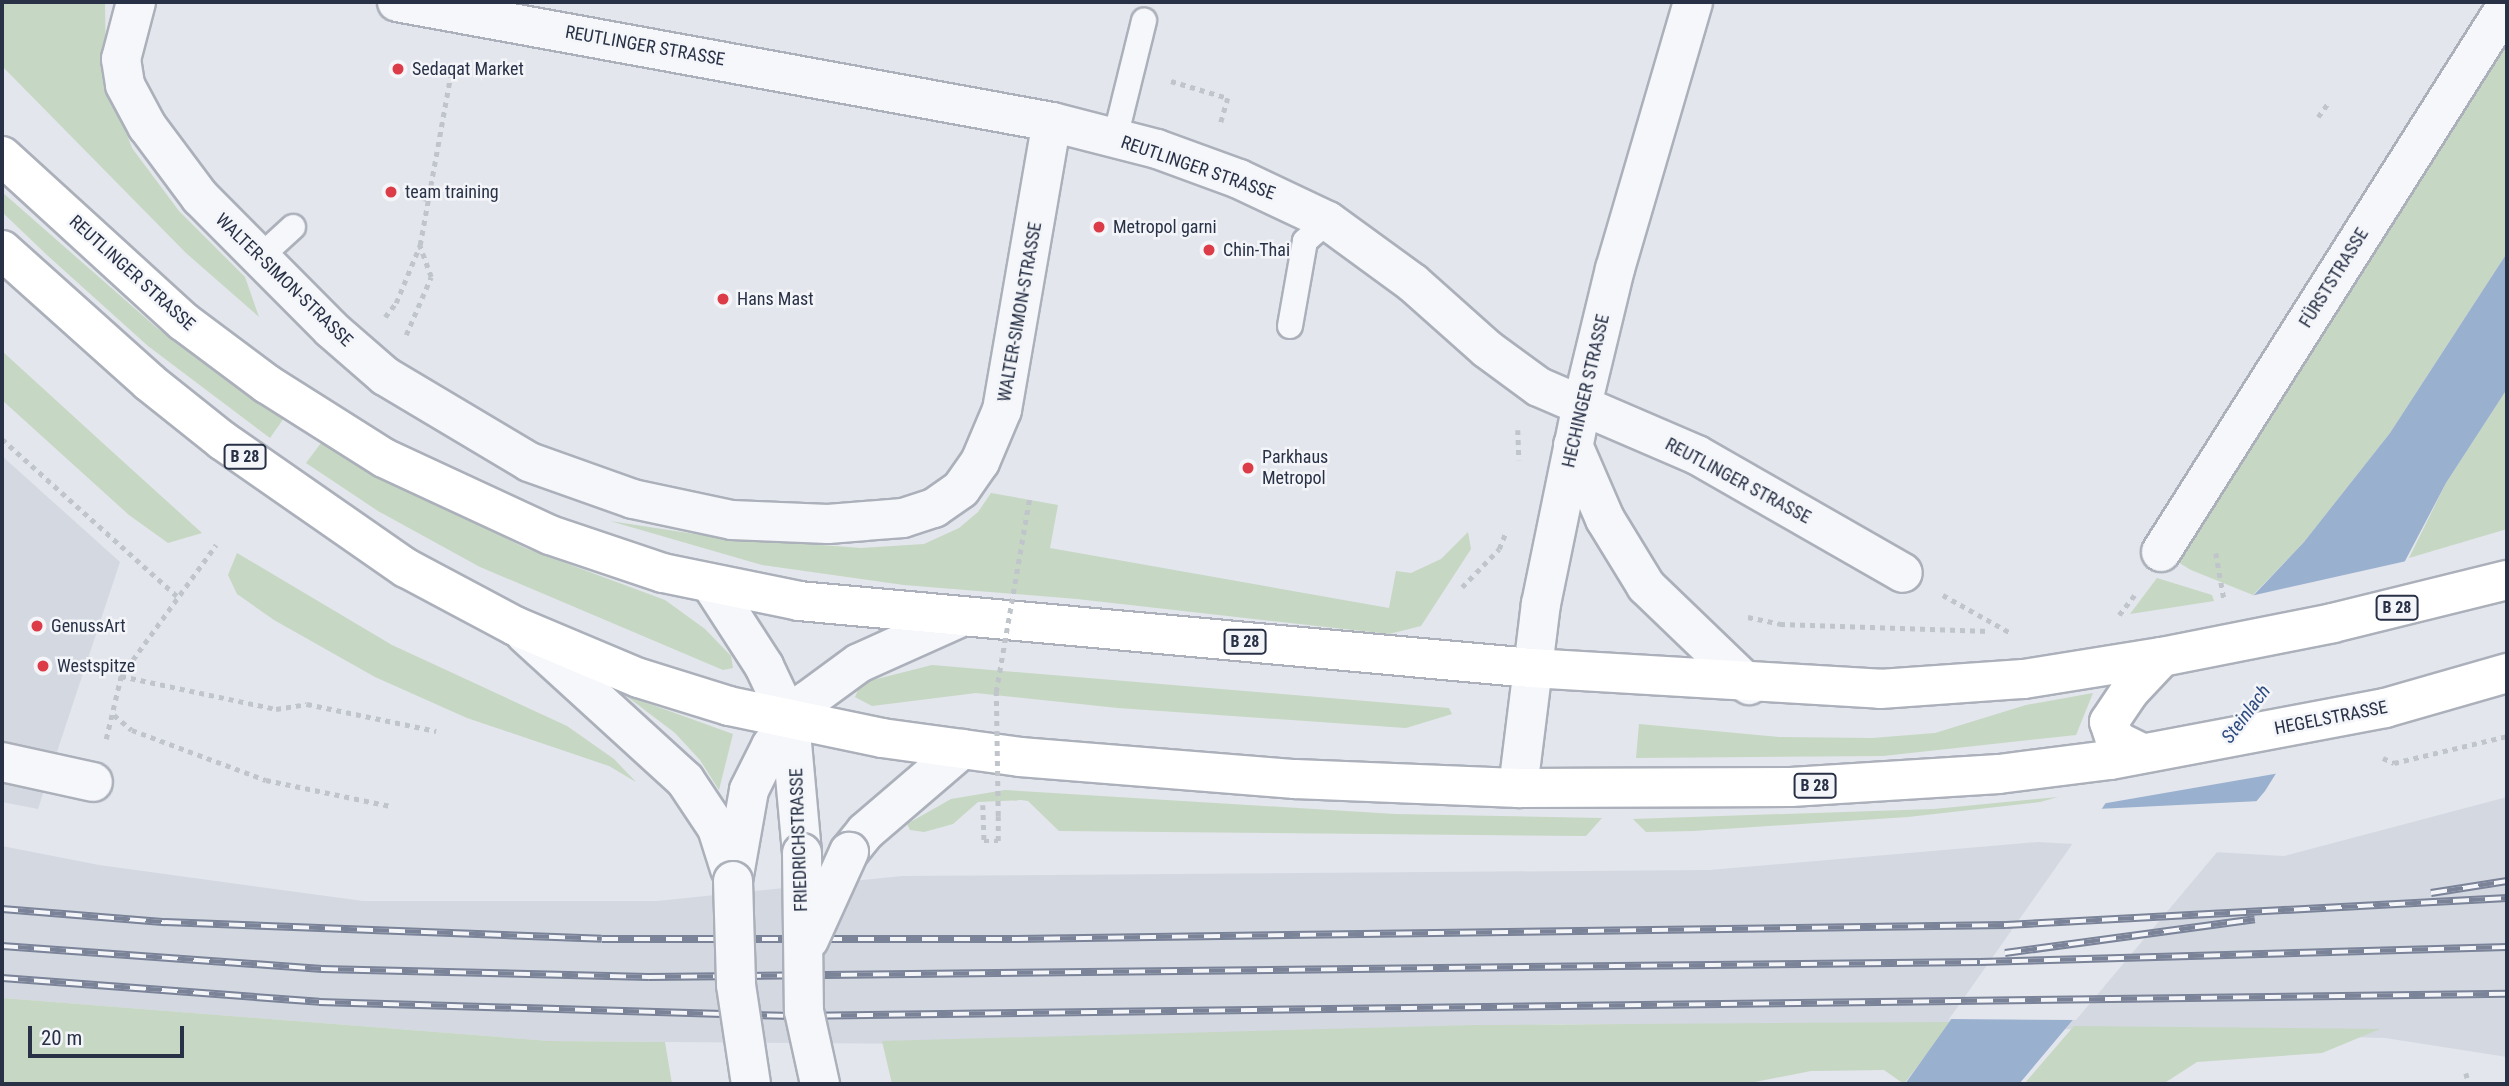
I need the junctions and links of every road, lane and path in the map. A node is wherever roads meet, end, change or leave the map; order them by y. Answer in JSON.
{"nodes":[{"id":1,"x":136,"y":2,"type":"edge"},
{"id":2,"x":397,"y":2,"type":"edge"},
{"id":3,"x":1693,"y":2,"type":"edge"},
{"id":4,"x":2507,"y":5,"type":"edge"},
{"id":5,"x":462,"y":8,"type":"edge"},
{"id":6,"x":1144,"y":21,"type":"dead end"},
{"id":7,"x":1208,"y":84,"type":"dead end"},
{"id":8,"x":1206,"y":91,"type":"dead end"},
{"id":9,"x":2329,"y":102,"type":"dead end"},
{"id":10,"x":2318,"y":117,"type":"dead end"},
{"id":11,"x":1052,"y":122,"type":"junction"},
{"id":12,"x":1115,"y":138,"type":"junction"},
{"id":13,"x":2,"y":156,"type":"edge"},
{"id":14,"x":412,"y":196,"type":"dead end"},
{"id":15,"x":428,"y":199,"type":"junction"},
{"id":16,"x":1328,"y":221,"type":"junction"},
{"id":17,"x":293,"y":227,"type":"dead end"},
{"id":18,"x":420,"y":245,"type":"junction"},
{"id":19,"x":2,"y":250,"type":"edge"},
{"id":20,"x":259,"y":258,"type":"junction"},
{"id":21,"x":428,"y":292,"type":"dead end"},
{"id":22,"x":380,"y":324,"type":"dead end"},
{"id":23,"x":1290,"y":326,"type":"dead end"},
{"id":24,"x":1581,"y":405,"type":"junction"},
{"id":25,"x":1516,"y":416,"type":"dead end"},
{"id":26,"x":2,"y":439,"type":"edge"},
{"id":27,"x":1573,"y":445,"type":"junction"},
{"id":28,"x":1517,"y":475,"type":"dead end"},
{"id":29,"x":1028,"y":500,"type":"dead end"},
{"id":30,"x":1509,"y":524,"type":"dead end"},
{"id":31,"x":216,"y":545,"type":"dead end"},
{"id":32,"x":2161,"y":552,"type":"dead end"},
{"id":33,"x":1903,"y":573,"type":"joint"},
{"id":34,"x":2507,"y":580,"type":"edge"},
{"id":35,"x":711,"y":584,"type":"junction"},
{"id":36,"x":1462,"y":587,"type":"dead end"},
{"id":37,"x":177,"y":596,"type":"junction"},
{"id":38,"x":1735,"y":613,"type":"dead end"},
{"id":39,"x":959,"y":618,"type":"junction"},
{"id":40,"x":515,"y":626,"type":"junction"},
{"id":41,"x":2168,"y":656,"type":"junction"},
{"id":42,"x":1531,"y":668,"type":"junction"},
{"id":43,"x":2507,"y":673,"type":"edge"},
{"id":44,"x":121,"y":676,"type":"junction"},
{"id":45,"x":1749,"y":685,"type":"junction"},
{"id":46,"x":114,"y":715,"type":"junction"},
{"id":47,"x":790,"y":721,"type":"junction"},
{"id":48,"x":436,"y":731,"type":"dead end"},
{"id":49,"x":2507,"y":736,"type":"edge"},
{"id":50,"x":962,"y":750,"type":"junction"},
{"id":51,"x":2124,"y":753,"type":"junction"},
{"id":52,"x":2,"y":762,"type":"edge"},
{"id":53,"x":2394,"y":763,"type":"dead end"},
{"id":54,"x":93,"y":782,"type":"joint"},
{"id":55,"x":1518,"y":788,"type":"junction"},
{"id":56,"x":984,"y":805,"type":"dead end"},
{"id":57,"x":390,"y":806,"type":"dead end"},
{"id":58,"x":732,"y":872,"type":"junction"},
{"id":59,"x":804,"y":955,"type":"junction"},
{"id":60,"x":2466,"y":1073,"type":"dead end"},
{"id":61,"x":751,"y":1084,"type":"edge"},
{"id":62,"x":820,"y":1084,"type":"edge"},
{"id":63,"x":2469,"y":1084,"type":"edge"}],
"edges":[{"from":1,"to":20,"type":"street","name":"WALTER-SIMON-STRASSE"},
{"from":2,"to":5,"type":"street","name":"REUTLINGER STRASSE"},
{"from":3,"to":24,"type":"street","name":"HECHINGER STRASSE"},
{"from":4,"to":32,"type":"street","name":"FÜRSTSTRASSE"},
{"from":5,"to":11,"type":"street","name":"REUTLINGER STRASSE"},
{"from":5,"to":15,"type":"path"},
{"from":6,"to":12,"type":"lane"},
{"from":7,"to":8,"type":"path"},
{"from":9,"to":10,"type":"path"},
{"from":11,"to":12,"type":"street","name":"REUTLINGER STRASSE"},
{"from":11,"to":20,"type":"street","name":"WALTER-SIMON-STRASSE"},
{"from":12,"to":16,"type":"street","name":"REUTLINGER STRASSE"},
{"from":13,"to":35,"type":"main road","name":"REUTLINGER STRASSE","number":"B 28"},
{"from":14,"to":15,"type":"path"},
{"from":15,"to":18,"type":"path"},
{"from":16,"to":23,"type":"lane"},
{"from":16,"to":24,"type":"street","name":"REUTLINGER STRASSE"},
{"from":17,"to":20,"type":"lane"},
{"from":18,"to":21,"type":"path"},
{"from":18,"to":22,"type":"path"},
{"from":19,"to":40,"type":"main road","number":"B 28"},
{"from":24,"to":27,"type":"street","name":"HECHINGER STRASSE"},
{"from":24,"to":33,"type":"street","name":"REUTLINGER STRASSE"},
{"from":25,"to":28,"type":"path"},
{"from":26,"to":37,"type":"path"},
{"from":27,"to":42,"type":"street","name":"HECHINGER STRASSE"},
{"from":27,"to":45,"type":"street"},
{"from":29,"to":56,"type":"path","bridge":true},
{"from":30,"to":36,"type":"path"},
{"from":31,"to":37,"type":"path"},
{"from":33,"to":38,"type":"path"},
{"from":34,"to":41,"type":"main road","number":"B 28"},
{"from":35,"to":39,"type":"main road","number":"B 28"},
{"from":35,"to":47,"type":"street"},
{"from":37,"to":44,"type":"path"},
{"from":39,"to":42,"type":"main road","number":"B 28"},
{"from":39,"to":47,"type":"street","number":"B 28"},
{"from":40,"to":47,"type":"main road","number":"B 28"},
{"from":40,"to":58,"type":"street"},
{"from":41,"to":45,"type":"main road","number":"B 28"},
{"from":41,"to":51,"type":"main road"},
{"from":42,"to":45,"type":"main road","number":"B 28"},
{"from":42,"to":55,"type":"street","name":"HECHINGER STRASSE"},
{"from":43,"to":51,"type":"main road","name":"HEGELSTRASSE","number":"B 28"},
{"from":44,"to":46,"type":"path"},
{"from":44,"to":48,"type":"path"},
{"from":46,"to":54,"type":"path"},
{"from":46,"to":57,"type":"path"},
{"from":47,"to":50,"type":"main road","number":"B 28"},
{"from":47,"to":58,"type":"street","name":"FRIEDRICHSTRASSE"},
{"from":47,"to":59,"type":"street","name":"FRIEDRICHSTRASSE","bridge":true},
{"from":49,"to":53,"type":"path"},
{"from":50,"to":55,"type":"main road","number":"B 28"},
{"from":50,"to":59,"type":"street","bridge":true},
{"from":51,"to":55,"type":"main road","number":"B 28"},
{"from":52,"to":54,"type":"street"},
{"from":58,"to":61,"type":"street","name":"FRIEDRICHSTRASSE","bridge":true},
{"from":59,"to":62,"type":"street","name":"FRIEDRICHSTRASSE","bridge":true},
{"from":60,"to":63,"type":"path"}]}
